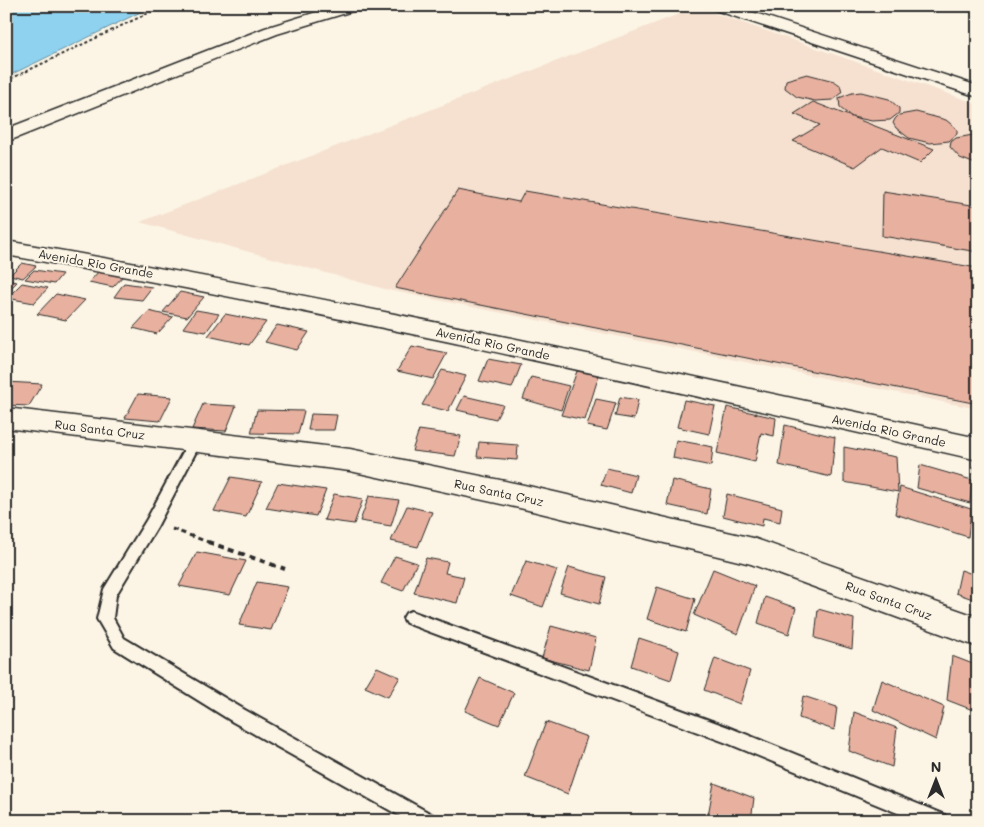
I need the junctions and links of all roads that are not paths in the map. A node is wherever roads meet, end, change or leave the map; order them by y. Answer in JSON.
{"nodes":[{"id":1,"x":353,"y":6,"type":"edge"},
{"id":2,"x":718,"y":6,"type":"edge"},
{"id":3,"x":978,"y":92,"type":"edge"},
{"id":4,"x":6,"y":136,"type":"edge"},
{"id":5,"x":6,"y":248,"type":"edge"},
{"id":6,"x":6,"y":418,"type":"edge"},
{"id":7,"x":196,"y":440,"type":"junction"},
{"id":8,"x":978,"y":450,"type":"edge"},
{"id":9,"x":411,"y":618,"type":"dead end"},
{"id":10,"x":978,"y":632,"type":"edge"},
{"id":11,"x":427,"y":821,"type":"edge"},
{"id":12,"x":939,"y":821,"type":"edge"}],
"edges":[{"from":1,"to":4,"type":"street"},
{"from":2,"to":3,"type":"street"},
{"from":5,"to":8,"type":"street","name":"Avenida Rio Grande"},
{"from":6,"to":7,"type":"street","name":"Rua Santa Cruz"},
{"from":7,"to":10,"type":"street","name":"Rua Santa Cruz"},
{"from":7,"to":11,"type":"lane"},
{"from":9,"to":12,"type":"lane"}]}
